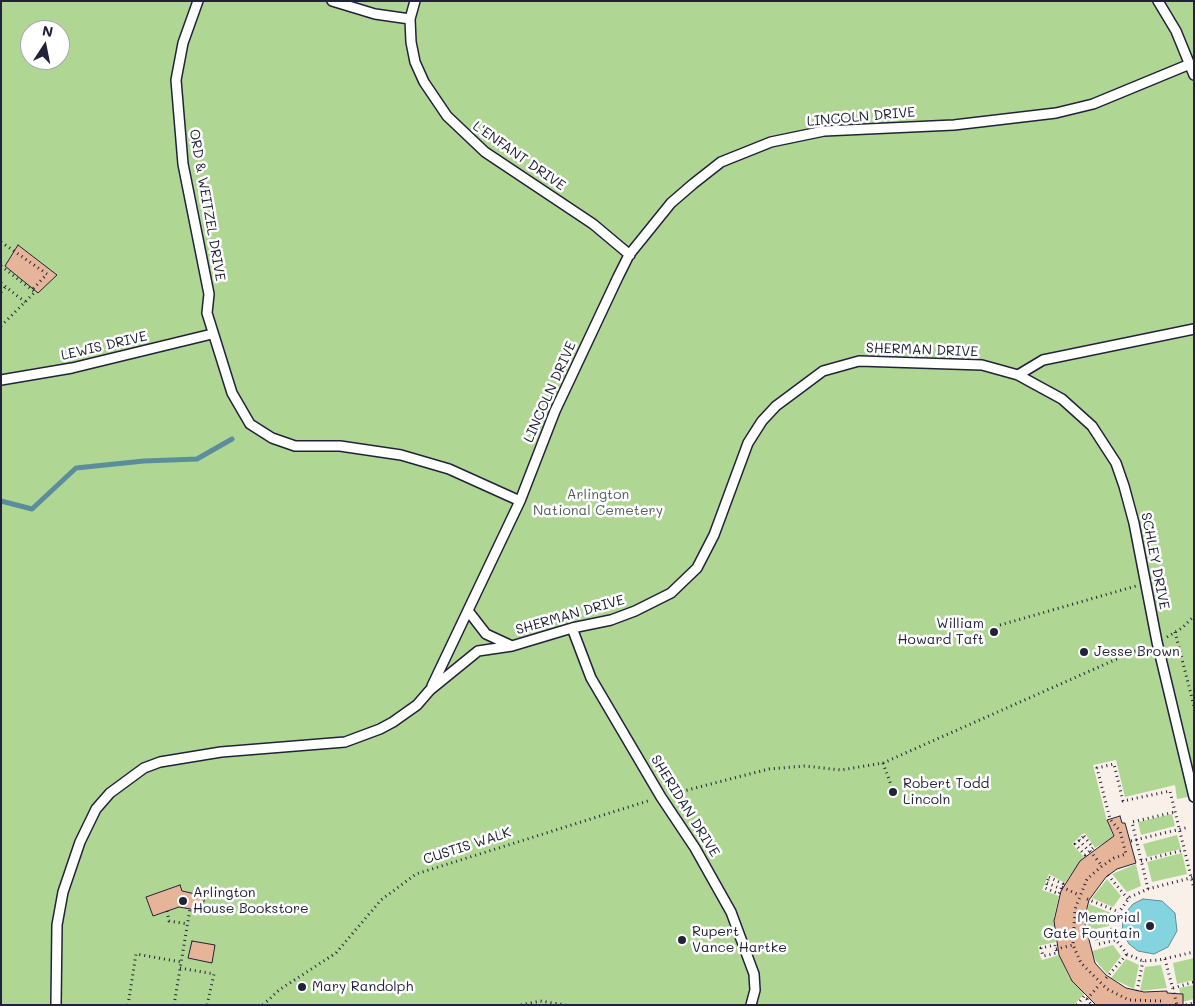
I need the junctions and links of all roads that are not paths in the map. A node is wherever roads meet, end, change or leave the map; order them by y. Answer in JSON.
{"nodes":[{"id":1,"x":198,"y":1,"type":"edge"},
{"id":2,"x":332,"y":1,"type":"edge"},
{"id":3,"x":415,"y":1,"type":"edge"},
{"id":4,"x":1158,"y":1,"type":"edge"},
{"id":5,"x":410,"y":19,"type":"junction"},
{"id":6,"x":1190,"y":64,"type":"junction"},
{"id":7,"x":1194,"y":75,"type":"edge"},
{"id":8,"x":630,"y":255,"type":"junction"},
{"id":9,"x":1194,"y":329,"type":"edge"},
{"id":10,"x":212,"y":334,"type":"junction"},
{"id":11,"x":1018,"y":375,"type":"junction"},
{"id":12,"x":1,"y":380,"type":"edge"},
{"id":13,"x":520,"y":501,"type":"junction"},
{"id":14,"x":469,"y":612,"type":"junction"},
{"id":15,"x":572,"y":628,"type":"junction"},
{"id":16,"x":512,"y":646,"type":"junction"},
{"id":17,"x":430,"y":690,"type":"junction"},
{"id":18,"x":1194,"y":797,"type":"edge"},
{"id":19,"x":56,"y":1005,"type":"edge"},
{"id":20,"x":751,"y":1005,"type":"edge"}],
"edges":[{"from":1,"to":10,"type":"lane","name":"ORD & WEITZEL DRIVE"},
{"from":2,"to":5,"type":"lane"},
{"from":3,"to":5,"type":"lane","name":"L'ENFANT DRIVE"},
{"from":4,"to":6,"type":"lane"},
{"from":5,"to":8,"type":"lane","name":"L'ENFANT DRIVE"},
{"from":6,"to":7,"type":"lane"},
{"from":6,"to":8,"type":"lane","name":"LINCOLN DRIVE"},
{"from":8,"to":13,"type":"lane","name":"LINCOLN DRIVE"},
{"from":9,"to":11,"type":"lane"},
{"from":10,"to":12,"type":"lane","name":"LEWIS DRIVE"},
{"from":10,"to":13,"type":"lane","name":"ORD & WEITZEL DRIVE"},
{"from":11,"to":15,"type":"lane","name":"SHERMAN DRIVE"},
{"from":11,"to":18,"type":"lane","name":"SCHLEY DRIVE"},
{"from":13,"to":14,"type":"lane","name":"LINCOLN DRIVE"},
{"from":14,"to":16,"type":"lane"},
{"from":14,"to":17,"type":"lane","name":"LINCOLN DRIVE"},
{"from":15,"to":16,"type":"lane","name":"SHERMAN DRIVE"},
{"from":15,"to":20,"type":"lane","name":"SHERIDAN DRIVE"},
{"from":16,"to":17,"type":"lane","name":"SHERMAN DRIVE"},
{"from":17,"to":19,"type":"lane","name":"SHERMAN DRIVE"}]}
